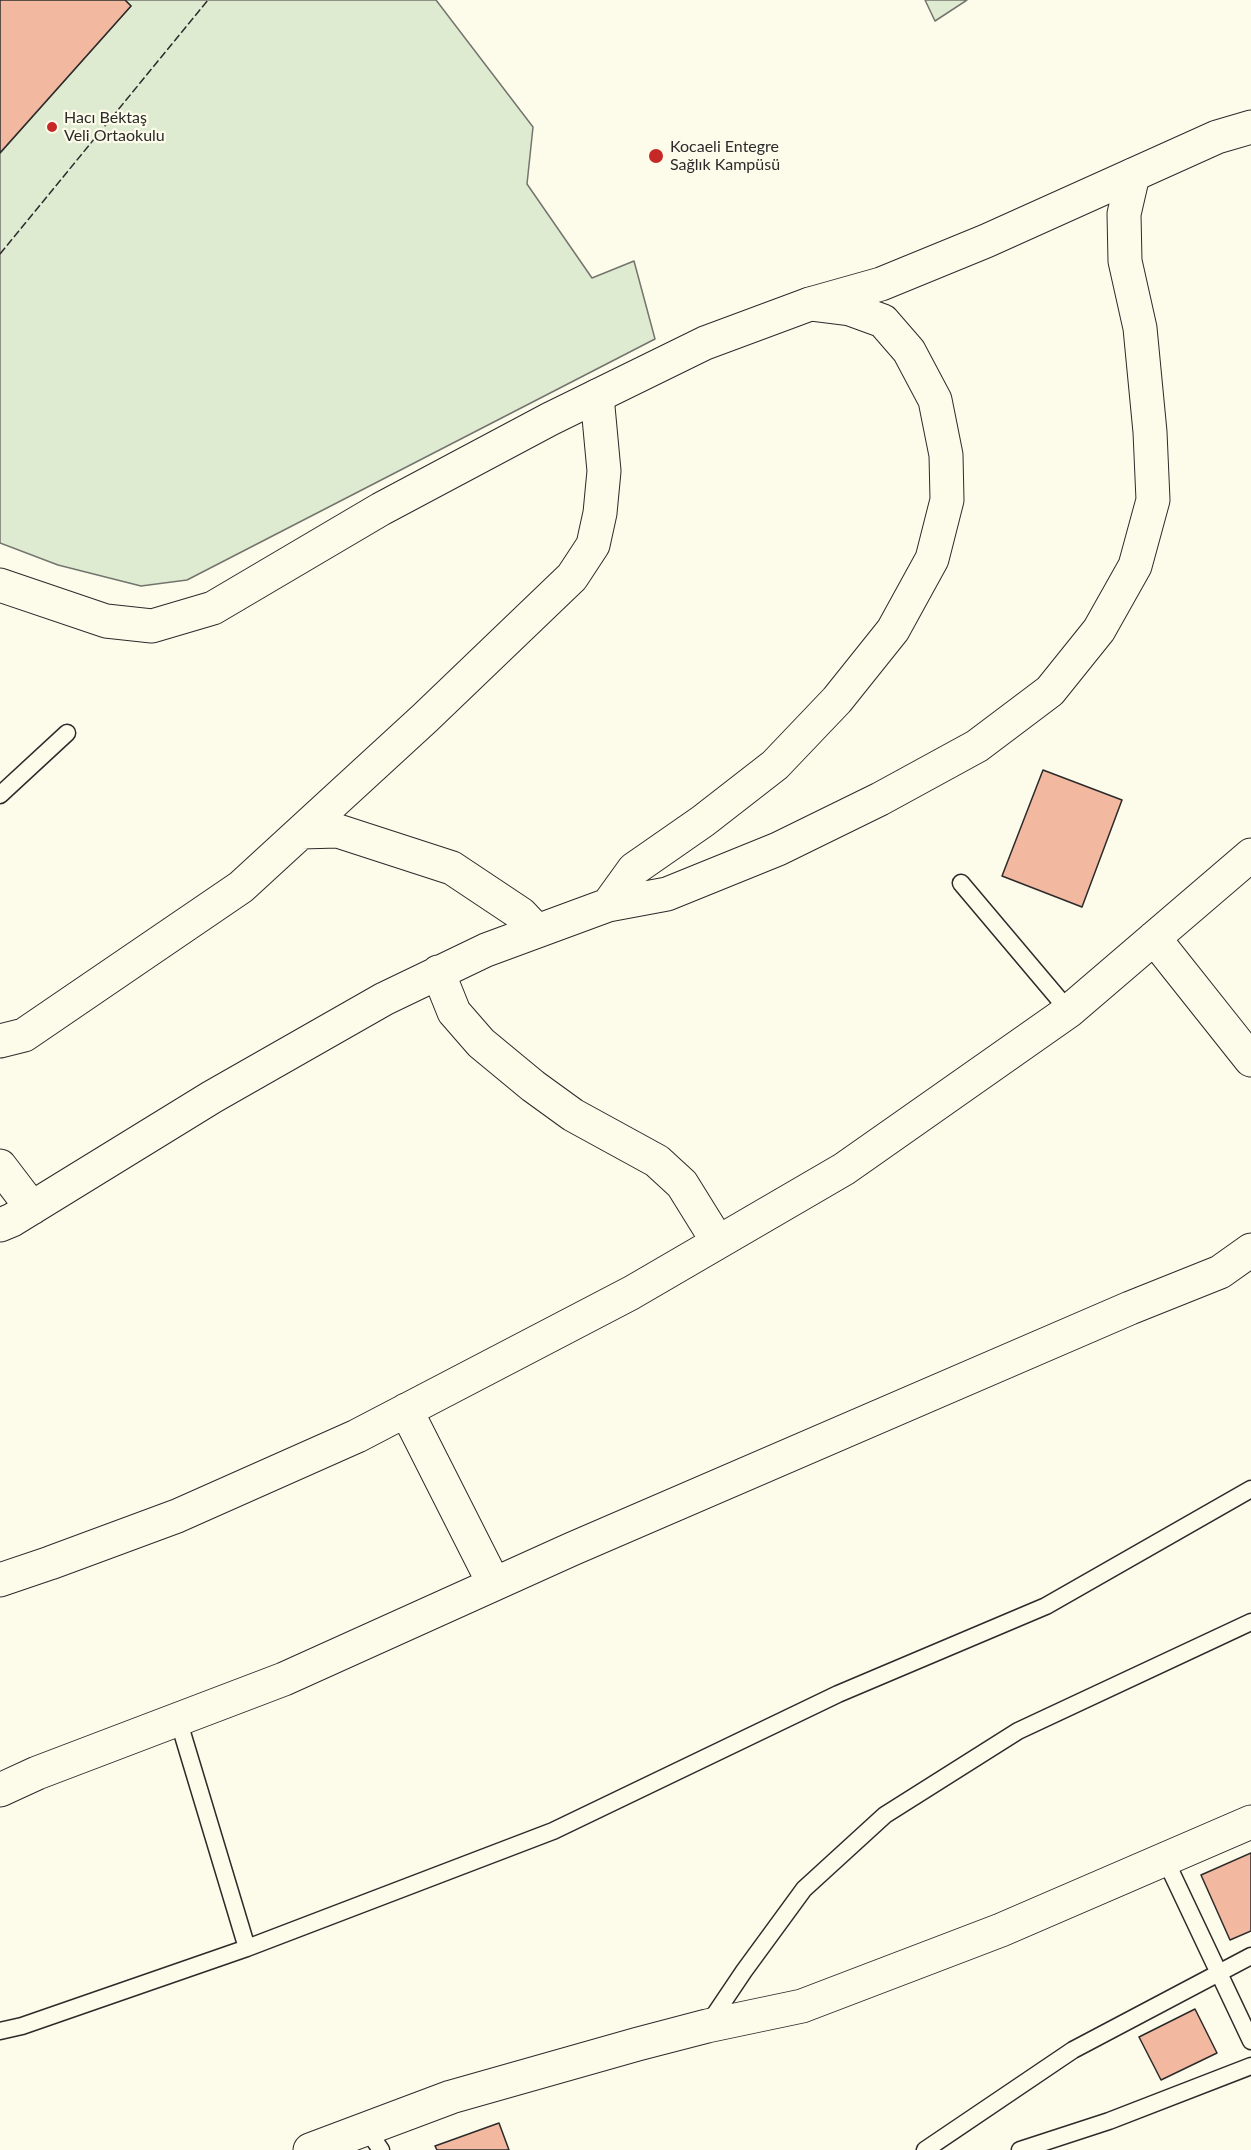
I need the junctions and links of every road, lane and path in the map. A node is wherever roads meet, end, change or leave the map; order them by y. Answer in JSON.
{"nodes":[{"id":1,"x":1251,"y":127,"type":"edge"},
{"id":2,"x":1133,"y":175,"type":"junction"},
{"id":3,"x":810,"y":304,"type":"junction"},
{"id":4,"x":597,"y":396,"type":"junction"},
{"id":5,"x":0,"y":585,"type":"edge"},
{"id":6,"x":67,"y":733,"type":"dead end"},
{"id":7,"x":0,"y":795,"type":"edge"},
{"id":8,"x":301,"y":832,"type":"junction"},
{"id":9,"x":1251,"y":855,"type":"edge"},
{"id":10,"x":961,"y":883,"type":"dead end"},
{"id":11,"x":608,"y":905,"type":"junction"},
{"id":12,"x":537,"y":931,"type":"junction"},
{"id":13,"x":1154,"y":938,"type":"junction"},
{"id":14,"x":438,"y":972,"type":"junction"},
{"id":15,"x":1069,"y":1011,"type":"junction"},
{"id":16,"x":0,"y":1041,"type":"edge"},
{"id":17,"x":1251,"y":1060,"type":"edge"},
{"id":18,"x":0,"y":1166,"type":"edge"},
{"id":19,"x":32,"y":1208,"type":"junction"},
{"id":20,"x":0,"y":1225,"type":"edge"},
{"id":21,"x":718,"y":1242,"type":"junction"},
{"id":22,"x":1251,"y":1250,"type":"edge"},
{"id":23,"x":406,"y":1410,"type":"junction"},
{"id":24,"x":1251,"y":1489,"type":"edge"},
{"id":25,"x":0,"y":1580,"type":"edge"},
{"id":26,"x":494,"y":1584,"type":"junction"},
{"id":27,"x":1251,"y":1622,"type":"edge"},
{"id":28,"x":178,"y":1719,"type":"junction"},
{"id":29,"x":0,"y":1790,"type":"edge"},
{"id":30,"x":1251,"y":1822,"type":"edge"},
{"id":31,"x":1165,"y":1859,"type":"junction"},
{"id":32,"x":248,"y":1948,"type":"junction"},
{"id":33,"x":1251,"y":1956,"type":"edge"},
{"id":34,"x":1218,"y":1972,"type":"junction"},
{"id":35,"x":707,"y":2026,"type":"junction"},
{"id":36,"x":0,"y":2031,"type":"edge"},
{"id":37,"x":1251,"y":2041,"type":"edge"},
{"id":38,"x":1251,"y":2066,"type":"edge"},
{"id":39,"x":373,"y":2139,"type":"edge"},
{"id":40,"x":310,"y":2150,"type":"edge"},
{"id":41,"x":925,"y":2150,"type":"edge"},
{"id":42,"x":1020,"y":2150,"type":"edge"}],
"edges":[{"from":1,"to":2,"type":"street"},
{"from":2,"to":3,"type":"street"},
{"from":2,"to":11,"type":"street"},
{"from":3,"to":4,"type":"street"},
{"from":3,"to":11,"type":"street"},
{"from":4,"to":5,"type":"street"},
{"from":4,"to":8,"type":"street"},
{"from":6,"to":7,"type":"lane"},
{"from":8,"to":12,"type":"street"},
{"from":8,"to":16,"type":"street"},
{"from":9,"to":13,"type":"street"},
{"from":10,"to":15,"type":"lane"},
{"from":11,"to":12,"type":"street"},
{"from":12,"to":14,"type":"street"},
{"from":13,"to":15,"type":"street"},
{"from":13,"to":17,"type":"street"},
{"from":14,"to":19,"type":"street"},
{"from":14,"to":21,"type":"street"},
{"from":15,"to":21,"type":"street"},
{"from":18,"to":19,"type":"street"},
{"from":19,"to":20,"type":"street"},
{"from":21,"to":23,"type":"street"},
{"from":22,"to":26,"type":"street"},
{"from":23,"to":25,"type":"street"},
{"from":23,"to":26,"type":"street"},
{"from":24,"to":32,"type":"lane"},
{"from":26,"to":28,"type":"street"},
{"from":27,"to":35,"type":"lane"},
{"from":28,"to":29,"type":"street"},
{"from":28,"to":32,"type":"lane"},
{"from":30,"to":31,"type":"street"},
{"from":31,"to":34,"type":"lane"},
{"from":31,"to":35,"type":"street"},
{"from":32,"to":36,"type":"lane"},
{"from":33,"to":34,"type":"lane"},
{"from":34,"to":37,"type":"lane"},
{"from":34,"to":41,"type":"lane"},
{"from":35,"to":39,"type":"street"},
{"from":38,"to":42,"type":"lane"},
{"from":39,"to":40,"type":"street"}]}
